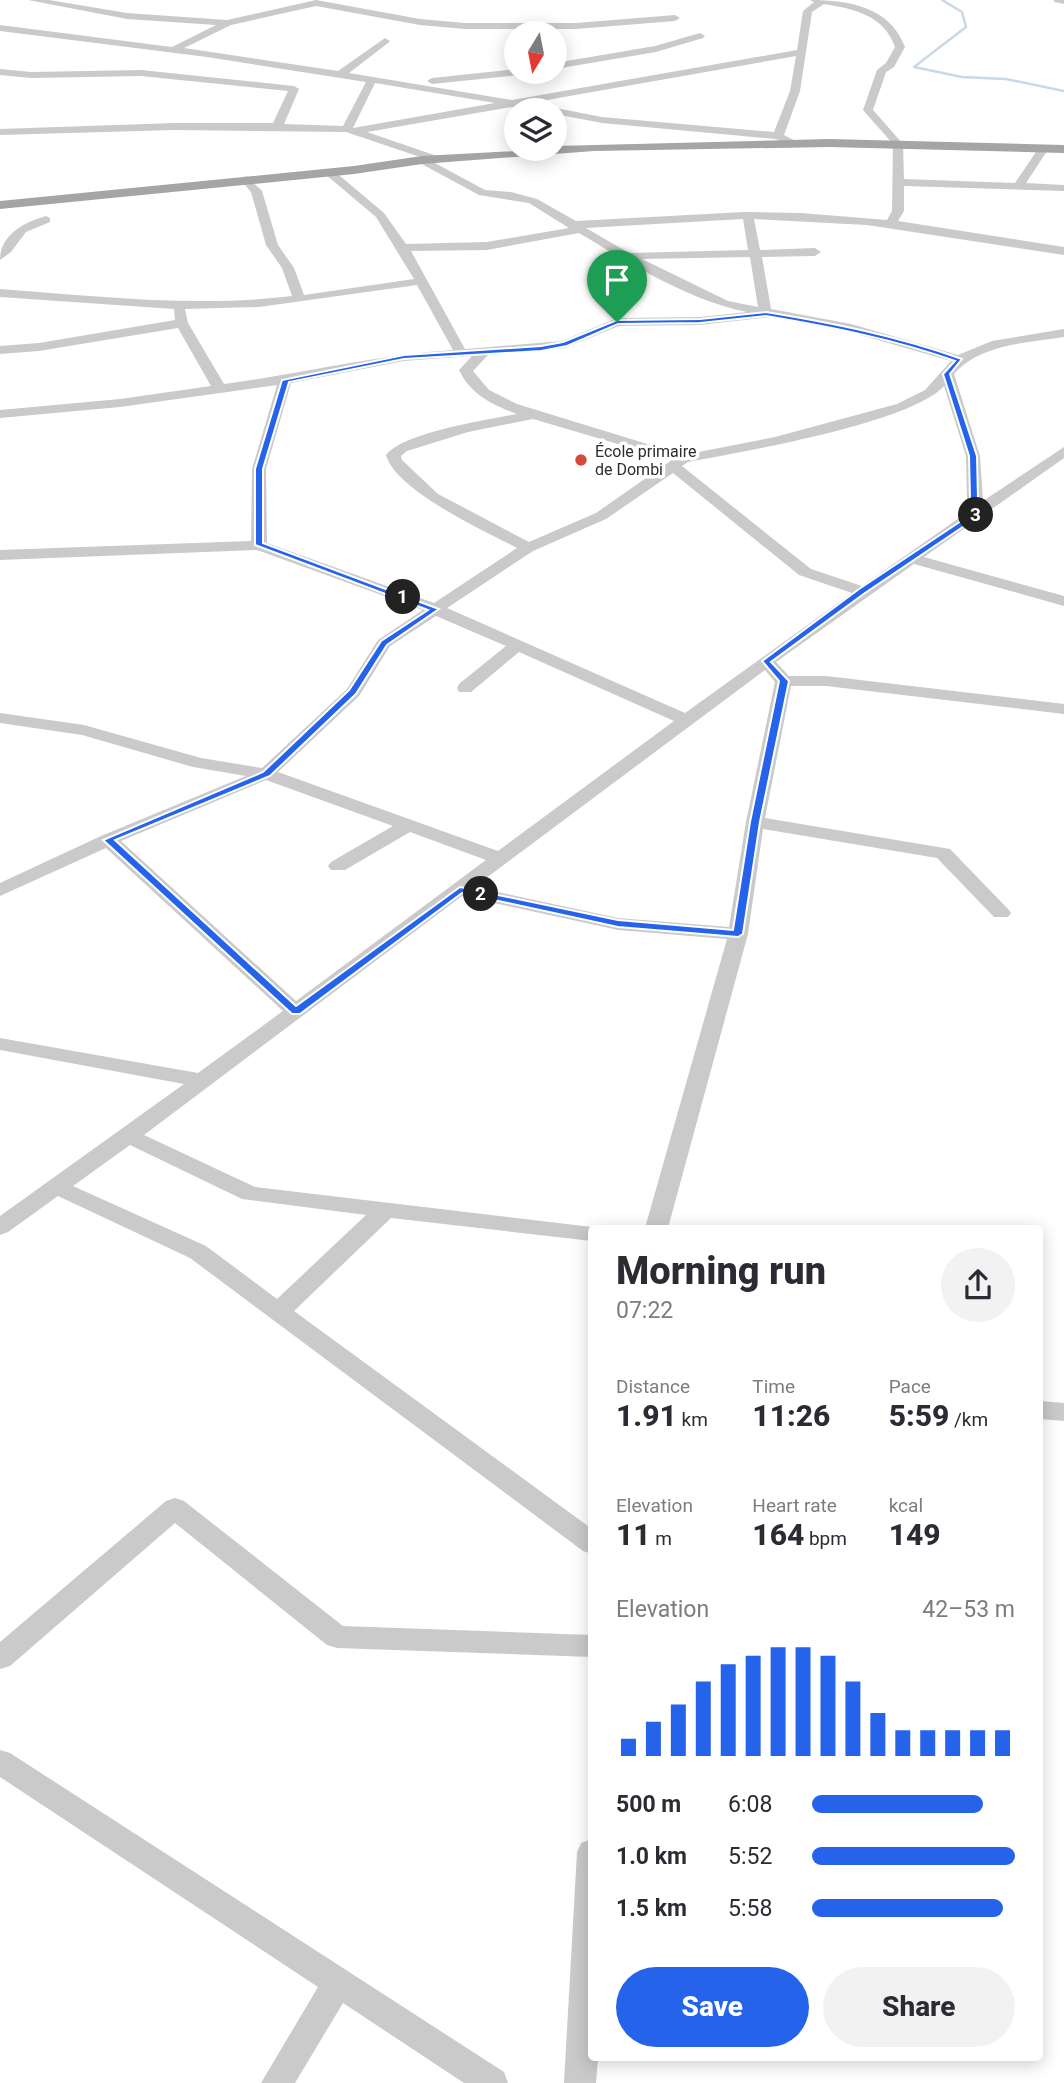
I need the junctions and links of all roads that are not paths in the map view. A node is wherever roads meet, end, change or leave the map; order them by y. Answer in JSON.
{"nodes":[{"id":1,"x":33,"y":0,"type":"edge"},
{"id":2,"x":1058,"y":0,"type":"edge"},
{"id":3,"x":819,"y":1,"type":"edge"},
{"id":4,"x":1064,"y":1,"type":"edge"},
{"id":5,"x":314,"y":2,"type":"edge"},
{"id":6,"x":57,"y":6,"type":"junction"},
{"id":7,"x":33,"y":14,"type":"dead end"},
{"id":8,"x":675,"y":18,"type":"dead end"},
{"id":9,"x":12,"y":19,"type":"dead end"},
{"id":10,"x":0,"y":22,"type":"edge"},
{"id":11,"x":228,"y":23,"type":"junction"},
{"id":12,"x":576,"y":26,"type":"junction"},
{"id":13,"x":0,"y":28,"type":"edge"},
{"id":14,"x":614,"y":35,"type":"dead end"},
{"id":15,"x":701,"y":36,"type":"dead end"},
{"id":16,"x":652,"y":39,"type":"dead end"},
{"id":17,"x":385,"y":41,"type":"dead end"},
{"id":18,"x":121,"y":42,"type":"junction"},
{"id":19,"x":678,"y":42,"type":"junction"},
{"id":20,"x":175,"y":49,"type":"junction"},
{"id":21,"x":113,"y":52,"type":"dead end"},
{"id":22,"x":803,"y":52,"type":"junction"},
{"id":23,"x":105,"y":62,"type":"dead end"},
{"id":24,"x":567,"y":68,"type":"edge"},
{"id":25,"x":96,"y":72,"type":"junction"},
{"id":26,"x":584,"y":72,"type":"junction"},
{"id":27,"x":504,"y":73,"type":"edge"},
{"id":28,"x":341,"y":74,"type":"junction"},
{"id":29,"x":2,"y":76,"type":"edge"},
{"id":30,"x":372,"y":79,"type":"junction"},
{"id":31,"x":401,"y":83,"type":"junction"},
{"id":32,"x":529,"y":98,"type":"edge"},
{"id":33,"x":504,"y":102,"type":"edge"},
{"id":34,"x":504,"y":106,"type":"edge"},
{"id":35,"x":567,"y":113,"type":"edge"},
{"id":36,"x":278,"y":125,"type":"junction"},
{"id":37,"x":352,"y":130,"type":"junction"},
{"id":38,"x":0,"y":132,"type":"edge"},
{"id":39,"x":778,"y":136,"type":"junction"},
{"id":40,"x":792,"y":143,"type":"junction"},
{"id":41,"x":898,"y":144,"type":"junction"},
{"id":42,"x":1044,"y":148,"type":"junction"},
{"id":43,"x":1064,"y":149,"type":"edge"},
{"id":44,"x":429,"y":159,"type":"junction"},
{"id":45,"x":329,"y":172,"type":"junction"},
{"id":46,"x":246,"y":179,"type":"junction"},
{"id":47,"x":898,"y":182,"type":"junction"},
{"id":48,"x":1019,"y":186,"type":"junction"},
{"id":49,"x":1064,"y":188,"type":"edge"},
{"id":50,"x":0,"y":205,"type":"edge"},
{"id":51,"x":748,"y":215,"type":"junction"},
{"id":52,"x":46,"y":220,"type":"dead end"},
{"id":53,"x":892,"y":222,"type":"junction"},
{"id":54,"x":577,"y":227,"type":"junction"},
{"id":55,"x":403,"y":248,"type":"junction"},
{"id":56,"x":1064,"y":251,"type":"edge"},
{"id":57,"x":755,"y":252,"type":"junction"},
{"id":58,"x":815,"y":252,"type":"dead end"},
{"id":59,"x":0,"y":256,"type":"edge"},
{"id":60,"x":626,"y":256,"type":"junction"},
{"id":61,"x":422,"y":281,"type":"junction"},
{"id":62,"x":0,"y":293,"type":"edge"},
{"id":63,"x":299,"y":299,"type":"junction"},
{"id":64,"x":178,"y":304,"type":"junction"},
{"id":65,"x":766,"y":314,"type":"junction"},
{"id":66,"x":182,"y":323,"type":"junction"},
{"id":67,"x":1064,"y":333,"type":"edge"},
{"id":68,"x":0,"y":351,"type":"edge"},
{"id":69,"x":484,"y":352,"type":"junction"},
{"id":70,"x":461,"y":353,"type":"junction"},
{"id":71,"x":959,"y":360,"type":"junction"},
{"id":72,"x":947,"y":374,"type":"junction"},
{"id":73,"x":285,"y":380,"type":"junction"},
{"id":74,"x":219,"y":388,"type":"junction"},
{"id":75,"x":0,"y":414,"type":"edge"},
{"id":76,"x":533,"y":415,"type":"junction"},
{"id":77,"x":1064,"y":451,"type":"edge"},
{"id":78,"x":678,"y":462,"type":"junction"},
{"id":79,"x":981,"y":512,"type":"junction"},
{"id":80,"x":259,"y":545,"type":"junction"},
{"id":81,"x":528,"y":548,"type":"junction"},
{"id":82,"x":0,"y":555,"type":"edge"},
{"id":83,"x":912,"y":558,"type":"junction"},
{"id":84,"x":862,"y":591,"type":"junction"},
{"id":85,"x":1064,"y":601,"type":"edge"},
{"id":86,"x":435,"y":609,"type":"junction"},
{"id":87,"x":517,"y":646,"type":"junction"},
{"id":88,"x":766,"y":661,"type":"junction"},
{"id":89,"x":784,"y":681,"type":"junction"},
{"id":90,"x":465,"y":688,"type":"dead end"},
{"id":91,"x":1064,"y":709,"type":"edge"},
{"id":92,"x":0,"y":718,"type":"edge"},
{"id":93,"x":687,"y":720,"type":"junction"},
{"id":94,"x":266,"y":774,"type":"junction"},
{"id":95,"x":755,"y":822,"type":"junction"},
{"id":96,"x":410,"y":825,"type":"junction"},
{"id":97,"x":108,"y":840,"type":"junction"},
{"id":98,"x":502,"y":859,"type":"junction"},
{"id":99,"x":338,"y":866,"type":"dead end"},
{"id":100,"x":0,"y":890,"type":"edge"},
{"id":101,"x":460,"y":890,"type":"junction"},
{"id":102,"x":1001,"y":913,"type":"dead end"},
{"id":103,"x":738,"y":934,"type":"junction"},
{"id":104,"x":296,"y":1012,"type":"junction"},
{"id":105,"x":0,"y":1045,"type":"edge"},
{"id":106,"x":203,"y":1081,"type":"junction"},
{"id":107,"x":128,"y":1136,"type":"junction"},
{"id":108,"x":55,"y":1186,"type":"junction"},
{"id":109,"x":386,"y":1209,"type":"junction"},
{"id":110,"x":658,"y":1225,"type":"edge"},
{"id":111,"x":0,"y":1227,"type":"edge"},
{"id":112,"x":588,"y":1233,"type":"edge"},
{"id":113,"x":278,"y":1312,"type":"junction"},
{"id":114,"x":1043,"y":1410,"type":"edge"},
{"id":115,"x":1064,"y":1412,"type":"edge"},
{"id":116,"x":588,"y":1541,"type":"edge"},
{"id":117,"x":588,"y":1646,"type":"edge"},
{"id":118,"x":0,"y":1658,"type":"edge"},
{"id":119,"x":0,"y":1762,"type":"edge"},
{"id":120,"x":588,"y":1929,"type":"edge"},
{"id":121,"x":338,"y":1983,"type":"junction"},
{"id":122,"x":277,"y":2083,"type":"edge"},
{"id":123,"x":492,"y":2083,"type":"edge"},
{"id":124,"x":580,"y":2083,"type":"edge"}],
"edges":[{"from":1,"to":6,"type":"street"},
{"from":2,"to":4,"type":"street"},
{"from":3,"to":22,"type":"street"},
{"from":3,"to":41,"type":"street"},
{"from":5,"to":11,"type":"street"},
{"from":5,"to":12,"type":"street"},
{"from":6,"to":7,"type":"street"},
{"from":6,"to":11,"type":"street"},
{"from":8,"to":12,"type":"street"},
{"from":9,"to":10,"type":"street"},
{"from":11,"to":20,"type":"street"},
{"from":12,"to":14,"type":"street"},
{"from":13,"to":18,"type":"street"},
{"from":15,"to":19,"type":"street"},
{"from":16,"to":19,"type":"street"},
{"from":17,"to":28,"type":"street"},
{"from":18,"to":20,"type":"street"},
{"from":18,"to":21,"type":"street"},
{"from":19,"to":26,"type":"street"},
{"from":20,"to":28,"type":"street"},
{"from":22,"to":26,"type":"street"},
{"from":22,"to":39,"type":"street"},
{"from":23,"to":25,"type":"street"},
{"from":24,"to":26,"type":"street"},
{"from":25,"to":29,"type":"street"},
{"from":25,"to":36,"type":"street"},
{"from":26,"to":32,"type":"street"},
{"from":27,"to":31,"type":"street"},
{"from":28,"to":30,"type":"street"},
{"from":30,"to":31,"type":"street"},
{"from":30,"to":37,"type":"street"},
{"from":31,"to":33,"type":"street"},
{"from":34,"to":37,"type":"street"},
{"from":35,"to":39,"type":"street"},
{"from":36,"to":37,"type":"street"},
{"from":36,"to":38,"type":"street"},
{"from":37,"to":44,"type":"street"},
{"from":39,"to":40,"type":"street"},
{"from":40,"to":41,"type":"main road"},
{"from":40,"to":44,"type":"main road"},
{"from":41,"to":42,"type":"main road"},
{"from":41,"to":47,"type":"street"},
{"from":42,"to":43,"type":"main road"},
{"from":42,"to":48,"type":"street"},
{"from":44,"to":45,"type":"main road"},
{"from":44,"to":54,"type":"street"},
{"from":45,"to":46,"type":"main road"},
{"from":45,"to":55,"type":"street"},
{"from":46,"to":50,"type":"main road"},
{"from":46,"to":63,"type":"street"},
{"from":47,"to":48,"type":"street"},
{"from":47,"to":53,"type":"street"},
{"from":48,"to":49,"type":"street"},
{"from":51,"to":53,"type":"street"},
{"from":51,"to":54,"type":"street"},
{"from":51,"to":57,"type":"street"},
{"from":52,"to":59,"type":"street"},
{"from":53,"to":56,"type":"street"},
{"from":54,"to":55,"type":"street"},
{"from":54,"to":60,"type":"street"},
{"from":55,"to":61,"type":"street"},
{"from":57,"to":58,"type":"street"},
{"from":57,"to":60,"type":"street"},
{"from":57,"to":65,"type":"street"},
{"from":60,"to":65,"type":"street"},
{"from":61,"to":63,"type":"street"},
{"from":61,"to":70,"type":"street"},
{"from":62,"to":64,"type":"street"},
{"from":63,"to":64,"type":"street"},
{"from":64,"to":66,"type":"street"},
{"from":65,"to":69,"type":"street"},
{"from":65,"to":71,"type":"street"},
{"from":66,"to":68,"type":"street"},
{"from":66,"to":74,"type":"street"},
{"from":67,"to":71,"type":"street"},
{"from":69,"to":70,"type":"street"},
{"from":69,"to":76,"type":"street"},
{"from":70,"to":73,"type":"street"},
{"from":71,"to":72,"type":"street"},
{"from":72,"to":78,"type":"street"},
{"from":72,"to":79,"type":"street"},
{"from":73,"to":74,"type":"street"},
{"from":73,"to":80,"type":"street"},
{"from":74,"to":75,"type":"street"},
{"from":76,"to":78,"type":"street"},
{"from":76,"to":81,"type":"street"},
{"from":77,"to":79,"type":"street"},
{"from":78,"to":81,"type":"street"},
{"from":78,"to":84,"type":"street"},
{"from":79,"to":83,"type":"street"},
{"from":80,"to":82,"type":"street"},
{"from":80,"to":86,"type":"street"},
{"from":81,"to":86,"type":"street"},
{"from":83,"to":84,"type":"street"},
{"from":83,"to":85,"type":"street"},
{"from":84,"to":88,"type":"street"},
{"from":86,"to":87,"type":"street"},
{"from":86,"to":94,"type":"street"},
{"from":87,"to":90,"type":"street"},
{"from":87,"to":93,"type":"street"},
{"from":88,"to":89,"type":"street"},
{"from":88,"to":93,"type":"street"},
{"from":89,"to":91,"type":"street"},
{"from":89,"to":95,"type":"street"},
{"from":92,"to":94,"type":"street"},
{"from":93,"to":98,"type":"street"},
{"from":94,"to":96,"type":"street"},
{"from":94,"to":97,"type":"street"},
{"from":95,"to":102,"type":"street"},
{"from":95,"to":103,"type":"street"},
{"from":96,"to":98,"type":"street"},
{"from":96,"to":99,"type":"street"},
{"from":97,"to":100,"type":"street"},
{"from":97,"to":104,"type":"street"},
{"from":98,"to":101,"type":"street"},
{"from":101,"to":103,"type":"street"},
{"from":101,"to":104,"type":"street"},
{"from":103,"to":110,"type":"street"},
{"from":104,"to":106,"type":"street"},
{"from":105,"to":106,"type":"street"},
{"from":106,"to":107,"type":"street"},
{"from":107,"to":108,"type":"street"},
{"from":107,"to":109,"type":"street"},
{"from":108,"to":111,"type":"street"},
{"from":108,"to":113,"type":"street"},
{"from":109,"to":112,"type":"street"},
{"from":109,"to":113,"type":"street"},
{"from":113,"to":116,"type":"street"},
{"from":114,"to":115,"type":"street"},
{"from":117,"to":118,"type":"street"},
{"from":119,"to":121,"type":"street"},
{"from":120,"to":124,"type":"street"},
{"from":121,"to":122,"type":"street"},
{"from":121,"to":123,"type":"street"}]}
